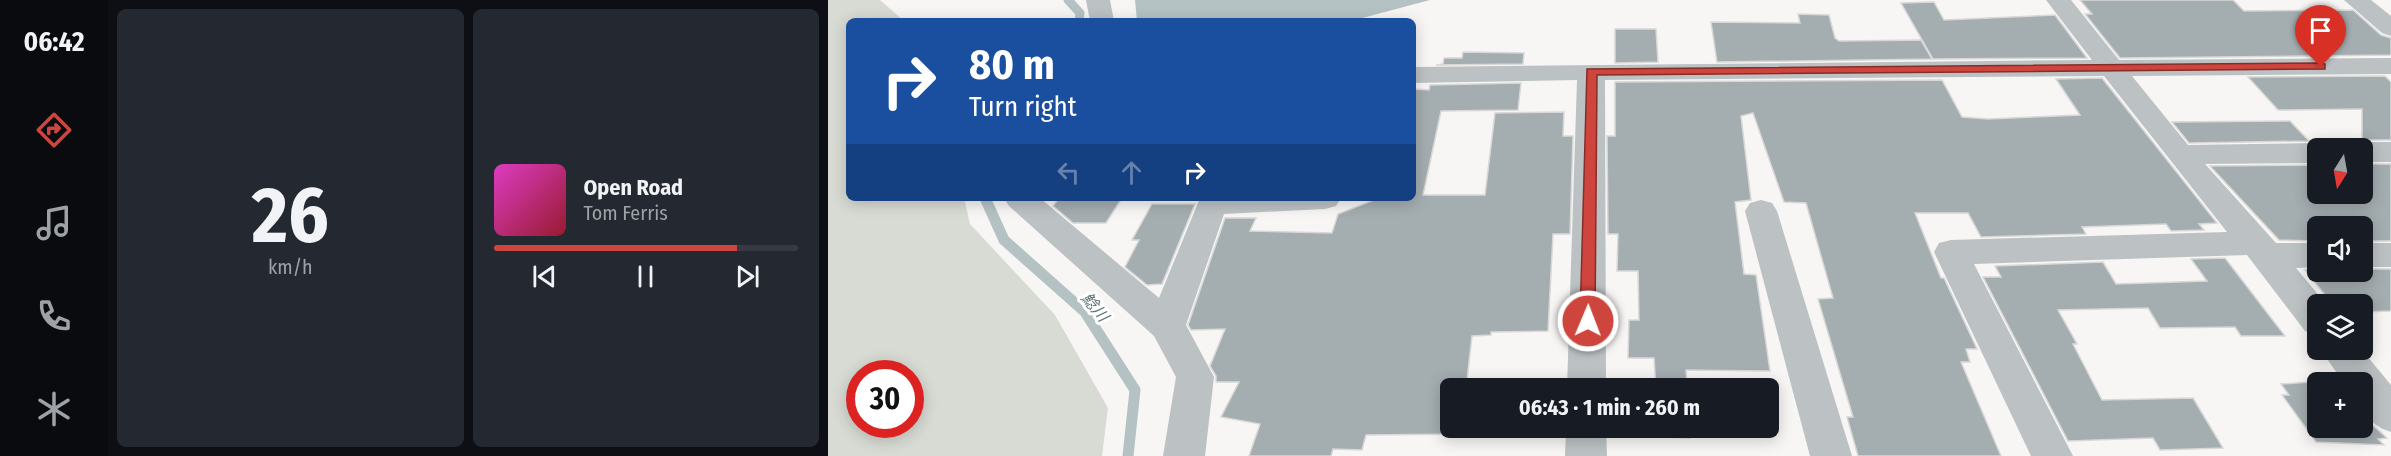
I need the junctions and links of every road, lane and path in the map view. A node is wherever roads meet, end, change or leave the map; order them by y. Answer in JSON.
{"nodes":[{"id":1,"x":1098,"y":0,"type":"edge"},
{"id":2,"x":2058,"y":0,"type":"edge"},
{"id":3,"x":2356,"y":0,"type":"edge"},
{"id":4,"x":1101,"y":18,"type":"edge"},
{"id":5,"x":2391,"y":28,"type":"edge"},
{"id":6,"x":2391,"y":66,"type":"edge"},
{"id":7,"x":2111,"y":68,"type":"junction"},
{"id":8,"x":1591,"y":72,"type":"junction"},
{"id":9,"x":1416,"y":75,"type":"edge"},
{"id":10,"x":2373,"y":152,"type":"edge"},
{"id":11,"x":2391,"y":152,"type":"edge"},
{"id":12,"x":2307,"y":153,"type":"edge"},
{"id":13,"x":2180,"y":155,"type":"junction"},
{"id":14,"x":1023,"y":201,"type":"edge"},
{"id":15,"x":1268,"y":201,"type":"edge"},
{"id":16,"x":1761,"y":211,"type":"dead end"},
{"id":17,"x":2261,"y":249,"type":"junction"},
{"id":18,"x":2307,"y":254,"type":"edge"},
{"id":19,"x":2373,"y":255,"type":"edge"},
{"id":20,"x":2391,"y":255,"type":"edge"},
{"id":21,"x":2307,"y":307,"type":"edge"},
{"id":22,"x":1167,"y":326,"type":"junction"},
{"id":23,"x":2348,"y":360,"type":"edge"},
{"id":24,"x":1587,"y":378,"type":"edge"},
{"id":25,"x":2391,"y":415,"type":"edge"},
{"id":26,"x":1586,"y":438,"type":"edge"},
{"id":27,"x":1184,"y":456,"type":"edge"},
{"id":28,"x":1586,"y":456,"type":"edge"},
{"id":29,"x":1832,"y":456,"type":"edge"},
{"id":30,"x":2052,"y":456,"type":"edge"}],
"edges":[{"from":1,"to":4,"type":"street"},
{"from":2,"to":7,"type":"street"},
{"from":3,"to":5,"type":"street"},
{"from":6,"to":7,"type":"street"},
{"from":7,"to":8,"type":"street"},
{"from":7,"to":13,"type":"street"},
{"from":8,"to":9,"type":"street"},
{"from":8,"to":24,"type":"street"},
{"from":10,"to":11,"type":"street"},
{"from":12,"to":13,"type":"street"},
{"from":13,"to":17,"type":"street"},
{"from":14,"to":22,"type":"street"},
{"from":15,"to":22,"type":"street"},
{"from":16,"to":29,"type":"street"},
{"from":17,"to":18,"type":"street"},
{"from":17,"to":21,"type":"street"},
{"from":17,"to":30,"type":"street"},
{"from":19,"to":20,"type":"street"},
{"from":22,"to":27,"type":"street"},
{"from":23,"to":25,"type":"street"},
{"from":26,"to":28,"type":"street"}]}
